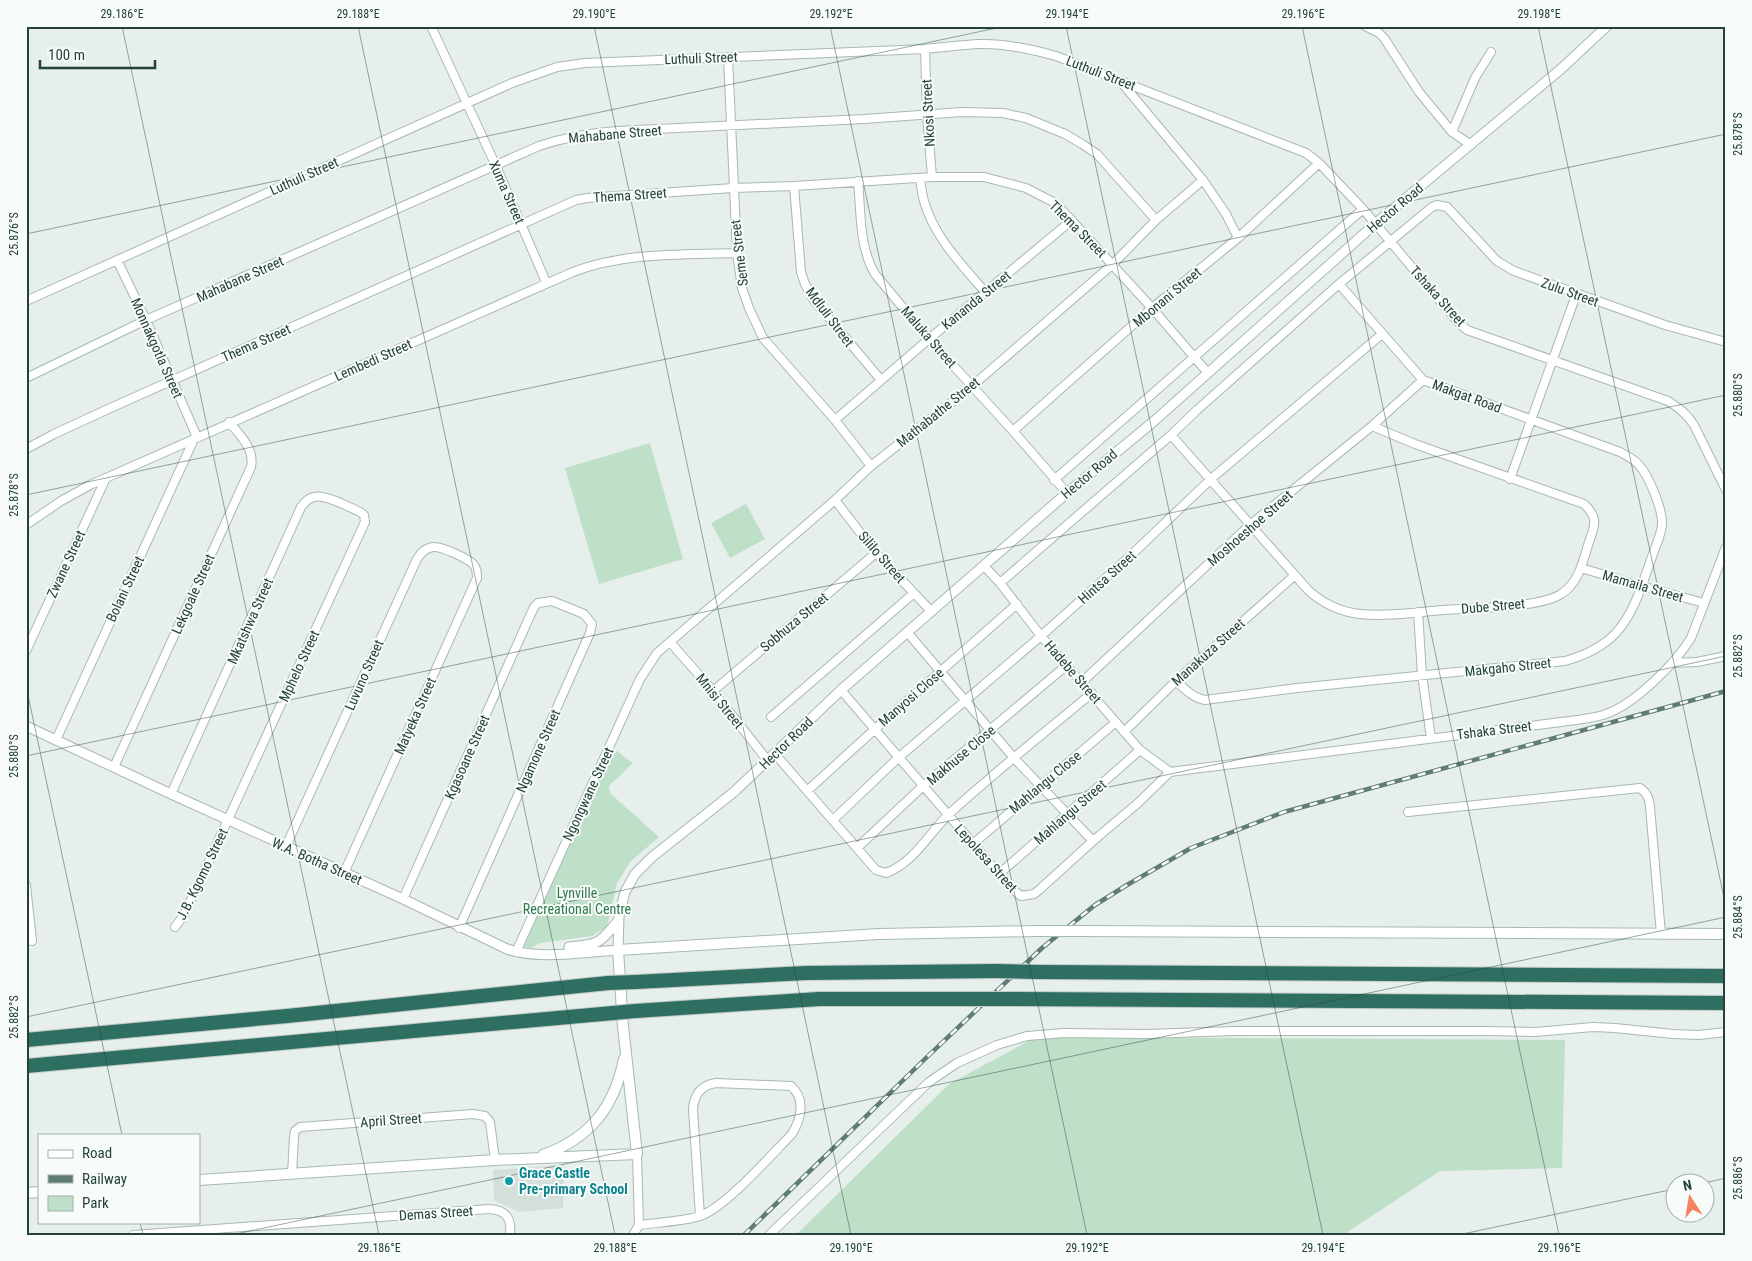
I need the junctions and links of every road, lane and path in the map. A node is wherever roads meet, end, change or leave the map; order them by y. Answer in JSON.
{"nodes":[{"id":1,"x":431,"y":26,"type":"edge"},
{"id":2,"x":1365,"y":26,"type":"edge"},
{"id":3,"x":1606,"y":26,"type":"edge"},
{"id":4,"x":925,"y":49,"type":"junction"},
{"id":5,"x":1491,"y":52,"type":"dead end"},
{"id":6,"x":728,"y":57,"type":"junction"},
{"id":7,"x":1120,"y":81,"type":"junction"},
{"id":8,"x":467,"y":103,"type":"junction"},
{"id":9,"x":927,"y":115,"type":"junction"},
{"id":10,"x":730,"y":126,"type":"junction"},
{"id":11,"x":1452,"y":132,"type":"junction"},
{"id":12,"x":1471,"y":144,"type":"junction"},
{"id":13,"x":1319,"y":163,"type":"junction"},
{"id":14,"x":496,"y":166,"type":"junction"},
{"id":15,"x":932,"y":177,"type":"junction"},
{"id":16,"x":920,"y":178,"type":"junction"},
{"id":17,"x":1203,"y":180,"type":"junction"},
{"id":18,"x":858,"y":182,"type":"junction"},
{"id":19,"x":794,"y":186,"type":"junction"},
{"id":20,"x":733,"y":188,"type":"junction"},
{"id":21,"x":1438,"y":205,"type":"joint"},
{"id":22,"x":1363,"y":209,"type":"junction"},
{"id":23,"x":1072,"y":220,"type":"junction"},
{"id":24,"x":1156,"y":220,"type":"junction"},
{"id":25,"x":522,"y":224,"type":"junction"},
{"id":26,"x":1375,"y":224,"type":"junction"},
{"id":27,"x":1238,"y":238,"type":"junction"},
{"id":28,"x":1390,"y":242,"type":"junction"},
{"id":29,"x":736,"y":253,"type":"junction"},
{"id":30,"x":117,"y":260,"type":"junction"},
{"id":31,"x":1113,"y":264,"type":"junction"},
{"id":32,"x":546,"y":282,"type":"junction"},
{"id":33,"x":1338,"y":284,"type":"junction"},
{"id":34,"x":986,"y":293,"type":"junction"},
{"id":35,"x":1576,"y":294,"type":"junction"},
{"id":36,"x":26,"y":301,"type":"edge"},
{"id":37,"x":1152,"y":308,"type":"junction"},
{"id":38,"x":146,"y":320,"type":"junction"},
{"id":39,"x":1382,"y":334,"type":"junction"},
{"id":40,"x":929,"y":339,"type":"junction"},
{"id":41,"x":1726,"y":342,"type":"edge"},
{"id":42,"x":1195,"y":356,"type":"junction"},
{"id":43,"x":1553,"y":361,"type":"junction"},
{"id":44,"x":1208,"y":372,"type":"junction"},
{"id":45,"x":26,"y":378,"type":"edge"},
{"id":46,"x":881,"y":380,"type":"junction"},
{"id":47,"x":1423,"y":380,"type":"junction"},
{"id":48,"x":172,"y":381,"type":"junction"},
{"id":49,"x":972,"y":387,"type":"junction"},
{"id":50,"x":835,"y":420,"type":"junction"},
{"id":51,"x":1531,"y":420,"type":"junction"},
{"id":52,"x":229,"y":422,"type":"junction"},
{"id":53,"x":1372,"y":426,"type":"junction"},
{"id":54,"x":1014,"y":431,"type":"junction"},
{"id":55,"x":1171,"y":435,"type":"junction"},
{"id":56,"x":196,"y":437,"type":"junction"},
{"id":57,"x":1603,"y":446,"type":"joint"},
{"id":58,"x":26,"y":449,"type":"edge"},
{"id":59,"x":871,"y":466,"type":"junction"},
{"id":60,"x":106,"y":478,"type":"junction"},
{"id":61,"x":1211,"y":479,"type":"junction"},
{"id":62,"x":1510,"y":479,"type":"junction"},
{"id":63,"x":1054,"y":480,"type":"junction"},
{"id":64,"x":1726,"y":490,"type":"edge"},
{"id":65,"x":1067,"y":493,"type":"junction"},
{"id":66,"x":834,"y":500,"type":"junction"},
{"id":67,"x":360,"y":512,"type":"joint"},
{"id":68,"x":26,"y":525,"type":"edge"},
{"id":69,"x":1250,"y":525,"type":"junction"},
{"id":70,"x":1726,"y":547,"type":"edge"},
{"id":71,"x":876,"y":553,"type":"junction"},
{"id":72,"x":469,"y":560,"type":"joint"},
{"id":73,"x":984,"y":566,"type":"junction"},
{"id":74,"x":1581,"y":568,"type":"junction"},
{"id":75,"x":1295,"y":575,"type":"junction"},
{"id":76,"x":1000,"y":583,"type":"junction"},
{"id":77,"x":1641,"y":586,"type":"junction"},
{"id":78,"x":914,"y":593,"type":"junction"},
{"id":79,"x":545,"y":601,"type":"joint"},
{"id":80,"x":1704,"y":603,"type":"junction"},
{"id":81,"x":1016,"y":604,"type":"junction"},
{"id":82,"x":931,"y":612,"type":"junction"},
{"id":83,"x":1418,"y":612,"type":"junction"},
{"id":84,"x":907,"y":632,"type":"junction"},
{"id":85,"x":1041,"y":636,"type":"junction"},
{"id":86,"x":670,"y":642,"type":"junction"},
{"id":87,"x":26,"y":651,"type":"edge"},
{"id":88,"x":1726,"y":656,"type":"edge"},
{"id":89,"x":1672,"y":663,"type":"junction"},
{"id":90,"x":1067,"y":665,"type":"junction"},
{"id":91,"x":940,"y":672,"type":"junction"},
{"id":92,"x":1422,"y":675,"type":"junction"},
{"id":93,"x":1176,"y":681,"type":"junction"},
{"id":94,"x":1082,"y":682,"type":"junction"},
{"id":95,"x":841,"y":690,"type":"junction"},
{"id":96,"x":713,"y":691,"type":"junction"},
{"id":97,"x":1092,"y":693,"type":"junction"},
{"id":98,"x":964,"y":701,"type":"junction"},
{"id":99,"x":772,"y":717,"type":"dead end"},
{"id":100,"x":1116,"y":722,"type":"junction"},
{"id":101,"x":26,"y":726,"type":"edge"},
{"id":102,"x":874,"y":730,"type":"junction"},
{"id":103,"x":990,"y":730,"type":"junction"},
{"id":104,"x":1124,"y":732,"type":"junction"},
{"id":105,"x":1431,"y":738,"type":"junction"},
{"id":106,"x":56,"y":740,"type":"junction"},
{"id":107,"x":1140,"y":750,"type":"junction"},
{"id":108,"x":771,"y":757,"type":"junction"},
{"id":109,"x":898,"y":758,"type":"junction"},
{"id":110,"x":1014,"y":758,"type":"junction"},
{"id":111,"x":114,"y":768,"type":"junction"},
{"id":112,"x":1170,"y":772,"type":"junction"},
{"id":113,"x":923,"y":786,"type":"junction"},
{"id":114,"x":1041,"y":786,"type":"junction"},
{"id":115,"x":807,"y":791,"type":"junction"},
{"id":116,"x":171,"y":794,"type":"junction"},
{"id":117,"x":1408,"y":812,"type":"dead end"},
{"id":118,"x":1066,"y":814,"type":"junction"},
{"id":119,"x":948,"y":815,"type":"junction"},
{"id":120,"x":228,"y":820,"type":"junction"},
{"id":121,"x":833,"y":820,"type":"junction"},
{"id":122,"x":1093,"y":842,"type":"junction"},
{"id":123,"x":974,"y":843,"type":"junction"},
{"id":124,"x":286,"y":846,"type":"junction"},
{"id":125,"x":858,"y":848,"type":"junction"},
{"id":126,"x":344,"y":873,"type":"junction"},
{"id":127,"x":999,"y":874,"type":"junction"},
{"id":128,"x":26,"y":885,"type":"edge"},
{"id":129,"x":403,"y":899,"type":"junction"},
{"id":130,"x":619,"y":920,"type":"junction"},
{"id":131,"x":175,"y":927,"type":"dead end"},
{"id":132,"x":459,"y":928,"type":"junction"},
{"id":133,"x":1661,"y":934,"type":"junction"},
{"id":134,"x":1726,"y":934,"type":"edge"},
{"id":135,"x":32,"y":941,"type":"dead end"},
{"id":136,"x":618,"y":950,"type":"junction"},
{"id":137,"x":516,"y":952,"type":"junction"},
{"id":138,"x":540,"y":954,"type":"junction"},
{"id":139,"x":1726,"y":976,"type":"edge"},
{"id":140,"x":1726,"y":1003,"type":"edge"},
{"id":141,"x":1726,"y":1032,"type":"edge"},
{"id":142,"x":26,"y":1040,"type":"edge"},
{"id":143,"x":626,"y":1052,"type":"junction"},
{"id":144,"x":26,"y":1066,"type":"edge"},
{"id":145,"x":637,"y":1154,"type":"junction"},
{"id":146,"x":495,"y":1160,"type":"junction"},
{"id":147,"x":512,"y":1160,"type":"junction"},
{"id":148,"x":292,"y":1174,"type":"junction"},
{"id":149,"x":200,"y":1180,"type":"edge"},
{"id":150,"x":700,"y":1216,"type":"junction"},
{"id":151,"x":638,"y":1225,"type":"junction"},
{"id":152,"x":133,"y":1235,"type":"edge"},
{"id":153,"x":510,"y":1235,"type":"edge"},
{"id":154,"x":633,"y":1235,"type":"edge"},
{"id":155,"x":769,"y":1235,"type":"edge"}],
"edges":[{"from":1,"to":8,"type":"street"},
{"from":2,"to":11,"type":"street"},
{"from":3,"to":12,"type":"street","name":"Hector Road"},
{"from":4,"to":6,"type":"street","name":"Luthuli Street"},
{"from":4,"to":7,"type":"street","name":"Luthuli Street"},
{"from":4,"to":9,"type":"street","name":"Nkosi Street"},
{"from":5,"to":11,"type":"street"},
{"from":6,"to":8,"type":"street","name":"Luthuli Street"},
{"from":6,"to":10,"type":"street","name":"Seme Street"},
{"from":7,"to":13,"type":"street","name":"Luthuli Street"},
{"from":7,"to":17,"type":"street"},
{"from":8,"to":14,"type":"street","name":"Xuma Street"},
{"from":8,"to":30,"type":"street","name":"Luthuli Street"},
{"from":9,"to":10,"type":"street","name":"Mahabane Street"},
{"from":9,"to":15,"type":"street","name":"Nkosi Street"},
{"from":9,"to":24,"type":"street","name":"Mahabane Street"},
{"from":10,"to":14,"type":"street","name":"Mahabane Street"},
{"from":10,"to":20,"type":"street","name":"Seme Street"},
{"from":11,"to":12,"type":"street"},
{"from":12,"to":26,"type":"street","name":"Hector Road"},
{"from":13,"to":22,"type":"street","name":"Luthuli Street"},
{"from":13,"to":27,"type":"street","name":"Mbonani Street"},
{"from":14,"to":25,"type":"street","name":"Xuma Street"},
{"from":14,"to":38,"type":"street","name":"Mahabane Street"},
{"from":15,"to":16,"type":"street","name":"Thema Street"},
{"from":15,"to":23,"type":"street","name":"Thema Street"},
{"from":16,"to":18,"type":"street","name":"Thema Street"},
{"from":16,"to":34,"type":"street"},
{"from":17,"to":24,"type":"street","name":"Mathabathe Street"},
{"from":17,"to":27,"type":"street"},
{"from":18,"to":19,"type":"street","name":"Thema Street"},
{"from":18,"to":40,"type":"street","name":"Maluka Street"},
{"from":19,"to":20,"type":"street","name":"Thema Street"},
{"from":19,"to":46,"type":"street","name":"Mdluli Street"},
{"from":20,"to":25,"type":"street","name":"Thema Street"},
{"from":20,"to":29,"type":"street","name":"Seme Street"},
{"from":21,"to":28,"type":"street","name":"Hector Road"},
{"from":21,"to":35,"type":"street","name":"Zulu Street"},
{"from":22,"to":26,"type":"street","name":"Luthuli Street"},
{"from":22,"to":42,"type":"street","name":"Hector Road"},
{"from":23,"to":31,"type":"street","name":"Thema Street"},
{"from":23,"to":34,"type":"street","name":"Kananda Street"},
{"from":24,"to":31,"type":"street","name":"Mathabathe Street"},
{"from":25,"to":32,"type":"street","name":"Xuma Street"},
{"from":25,"to":48,"type":"street","name":"Thema Street"},
{"from":26,"to":28,"type":"street","name":"Tshaka Street"},
{"from":26,"to":44,"type":"street","name":"Hector Road"},
{"from":27,"to":37,"type":"street","name":"Mbonani Street"},
{"from":28,"to":33,"type":"street","name":"Hector Road"},
{"from":28,"to":43,"type":"street","name":"Tshaka Street"},
{"from":29,"to":32,"type":"street","name":"Lembedi Street"},
{"from":29,"to":50,"type":"street","name":"Seme Street"},
{"from":30,"to":36,"type":"street","name":"Luthuli Street"},
{"from":30,"to":38,"type":"street","name":"Monnakgotla Street"},
{"from":31,"to":37,"type":"street","name":"Thema Street"},
{"from":31,"to":49,"type":"street","name":"Mathabathe Street"},
{"from":32,"to":52,"type":"street","name":"Lembedi Street"},
{"from":33,"to":39,"type":"street","name":"Makgat Road"},
{"from":33,"to":55,"type":"street","name":"Hector Road"},
{"from":34,"to":40,"type":"street","name":"Kananda Street"},
{"from":35,"to":41,"type":"street","name":"Zulu Street"},
{"from":35,"to":43,"type":"street"},
{"from":37,"to":42,"type":"street","name":"Thema Street"},
{"from":37,"to":54,"type":"street","name":"Mbonani Street"},
{"from":38,"to":45,"type":"street","name":"Mahabane Street"},
{"from":38,"to":48,"type":"street","name":"Monnakgotla Street"},
{"from":39,"to":47,"type":"street","name":"Makgat Road"},
{"from":39,"to":61,"type":"street","name":"Hintsa Street"},
{"from":40,"to":46,"type":"street","name":"Kananda Street"},
{"from":40,"to":49,"type":"street","name":"Maluka Street"},
{"from":42,"to":44,"type":"street","name":"Thema Street"},
{"from":42,"to":63,"type":"street","name":"Hector Road"},
{"from":43,"to":51,"type":"street"},
{"from":43,"to":64,"type":"street","name":"Tshaka Street"},
{"from":44,"to":65,"type":"street","name":"Hector Road"},
{"from":46,"to":50,"type":"street","name":"Kananda Street"},
{"from":47,"to":51,"type":"street","name":"Makgat Road"},
{"from":47,"to":53,"type":"street","name":"Moshoeshoe Street"},
{"from":48,"to":56,"type":"street","name":"Monnakgotla Street"},
{"from":48,"to":58,"type":"street","name":"Thema Street"},
{"from":49,"to":54,"type":"street","name":"Maluka Street"},
{"from":49,"to":59,"type":"street","name":"Mathabathe Street"},
{"from":50,"to":59,"type":"street","name":"Seme Street"},
{"from":51,"to":57,"type":"street","name":"Makgat Road"},
{"from":51,"to":62,"type":"street"},
{"from":52,"to":56,"type":"street","name":"Lembedi Street"},
{"from":52,"to":111,"type":"street","name":"Lekgoale Street"},
{"from":53,"to":62,"type":"street","name":"Dube Street"},
{"from":53,"to":69,"type":"street","name":"Moshoeshoe Street"},
{"from":54,"to":63,"type":"street","name":"Maluka Street"},
{"from":55,"to":61,"type":"street","name":"Dube Street"},
{"from":55,"to":76,"type":"street","name":"Hector Road"},
{"from":56,"to":60,"type":"street","name":"Lembedi Street"},
{"from":56,"to":106,"type":"street","name":"Bolani Street"},
{"from":57,"to":77,"type":"street","name":"Makgaho Street"},
{"from":59,"to":66,"type":"street","name":"Mathabathe Street"},
{"from":60,"to":68,"type":"street","name":"Lembedi Street"},
{"from":60,"to":87,"type":"street","name":"Zwane Street"},
{"from":61,"to":69,"type":"street","name":"Dube Street"},
{"from":61,"to":85,"type":"street","name":"Hintsa Street"},
{"from":62,"to":74,"type":"street","name":"Dube Street"},
{"from":63,"to":65,"type":"street","name":"Maluka Street"},
{"from":65,"to":73,"type":"street","name":"Hector Road"},
{"from":66,"to":71,"type":"street","name":"Sililo Street"},
{"from":66,"to":86,"type":"street","name":"Mathabathe Street"},
{"from":67,"to":116,"type":"street","name":"Mkatshwa Street"},
{"from":67,"to":120,"type":"street","name":"Mphelo Street"},
{"from":69,"to":75,"type":"street","name":"Dube Street"},
{"from":69,"to":94,"type":"street","name":"Moshoeshoe Street"},
{"from":70,"to":80,"type":"street","name":"Tshaka Street"},
{"from":71,"to":78,"type":"street","name":"Sililo Street"},
{"from":71,"to":96,"type":"street","name":"Sobhuza Street"},
{"from":72,"to":124,"type":"street","name":"Luvuno Street"},
{"from":72,"to":126,"type":"street","name":"Matyeka Street"},
{"from":73,"to":76,"type":"street","name":"Hadebe Street"},
{"from":73,"to":82,"type":"street","name":"Hector Road"},
{"from":74,"to":77,"type":"street","name":"Mamaila Street"},
{"from":74,"to":83,"type":"street","name":"Dube Street"},
{"from":75,"to":83,"type":"street","name":"Dube Street"},
{"from":75,"to":93,"type":"street","name":"Manakuza Street"},
{"from":76,"to":81,"type":"street","name":"Hadebe Street"},
{"from":77,"to":80,"type":"street","name":"Mamaila Street"},
{"from":77,"to":92,"type":"street","name":"Makgaho Street"},
{"from":78,"to":82,"type":"street","name":"Sililo Street"},
{"from":78,"to":99,"type":"street","name":"Hector Road"},
{"from":79,"to":129,"type":"street","name":"Kgasoane Street"},
{"from":79,"to":132,"type":"street","name":"Ngamone Street"},
{"from":80,"to":89,"type":"street","name":"Tshaka Street"},
{"from":81,"to":85,"type":"street","name":"Hadebe Street"},
{"from":81,"to":91,"type":"street","name":"Manyosi Close"},
{"from":82,"to":84,"type":"street","name":"Hector Road"},
{"from":83,"to":92,"type":"street"},
{"from":84,"to":91,"type":"street"},
{"from":84,"to":95,"type":"street","name":"Hector Road"},
{"from":85,"to":90,"type":"street","name":"Hadebe Street"},
{"from":85,"to":98,"type":"street","name":"Hintsa Street"},
{"from":86,"to":96,"type":"street","name":"Mnisi Street"},
{"from":86,"to":137,"type":"street","name":"Ngongwane Street"},
{"from":88,"to":89,"type":"street"},
{"from":89,"to":105,"type":"street","name":"Tshaka Street"},
{"from":90,"to":94,"type":"street","name":"Hadebe Street"},
{"from":90,"to":103,"type":"street","name":"Makhuse Close"},
{"from":91,"to":98,"type":"street"},
{"from":91,"to":102,"type":"street","name":"Manyosi Close"},
{"from":92,"to":93,"type":"street","name":"Makgaho Street"},
{"from":92,"to":105,"type":"street"},
{"from":93,"to":104,"type":"street","name":"Manakuza Street"},
{"from":94,"to":97,"type":"street","name":"Hadebe Street"},
{"from":95,"to":102,"type":"street"},
{"from":95,"to":108,"type":"street","name":"Hector Road"},
{"from":96,"to":108,"type":"street","name":"Mnisi Street"},
{"from":97,"to":100,"type":"street","name":"Hadebe Street"},
{"from":97,"to":110,"type":"street"},
{"from":98,"to":103,"type":"street"},
{"from":98,"to":109,"type":"street","name":"Hintsa Street"},
{"from":100,"to":104,"type":"street","name":"Hadebe Street"},
{"from":100,"to":114,"type":"street","name":"Mahlangu Close"},
{"from":101,"to":106,"type":"street","name":"W.A. Botha Street"},
{"from":102,"to":109,"type":"street"},
{"from":102,"to":115,"type":"street","name":"Manyosi Close"},
{"from":103,"to":110,"type":"street"},
{"from":103,"to":113,"type":"street","name":"Makhuse Close"},
{"from":104,"to":107,"type":"street","name":"Hadebe Street"},
{"from":105,"to":112,"type":"street","name":"Tshaka Street"},
{"from":106,"to":111,"type":"street","name":"W.A. Botha Street"},
{"from":107,"to":112,"type":"street","name":"Hadebe Street"},
{"from":107,"to":118,"type":"street","name":"Mahlangu Street"},
{"from":108,"to":115,"type":"street","name":"Lepolesa Street"},
{"from":108,"to":130,"type":"street","name":"Hector Road"},
{"from":109,"to":113,"type":"street"},
{"from":109,"to":121,"type":"street","name":"Hintsa Street"},
{"from":110,"to":114,"type":"street"},
{"from":110,"to":119,"type":"street"},
{"from":111,"to":116,"type":"street","name":"W.A. Botha Street"},
{"from":112,"to":122,"type":"street","name":"Lepolesa Street"},
{"from":113,"to":119,"type":"street"},
{"from":113,"to":125,"type":"street","name":"Makhuse Close"},
{"from":114,"to":118,"type":"street"},
{"from":114,"to":123,"type":"street","name":"Mahlangu Close"},
{"from":115,"to":121,"type":"street","name":"Lepolesa Street"},
{"from":116,"to":120,"type":"street","name":"W.A. Botha Street"},
{"from":117,"to":133,"type":"street"},
{"from":118,"to":122,"type":"street"},
{"from":118,"to":127,"type":"street","name":"Mahlangu Street"},
{"from":119,"to":123,"type":"street","name":"Lepolesa Street"},
{"from":119,"to":125,"type":"street","name":"Lepolesa Street"},
{"from":120,"to":124,"type":"street","name":"W.A. Botha Street"},
{"from":120,"to":131,"type":"street","name":"J.B. Kgomo Street"},
{"from":121,"to":125,"type":"street","name":"Lepolesa Street"},
{"from":122,"to":127,"type":"street","name":"Lepolesa Street"},
{"from":123,"to":127,"type":"street","name":"Lepolesa Street"},
{"from":124,"to":126,"type":"street","name":"W.A. Botha Street"},
{"from":126,"to":129,"type":"street","name":"W.A. Botha Street"},
{"from":128,"to":135,"type":"street"},
{"from":129,"to":132,"type":"street","name":"W.A. Botha Street"},
{"from":130,"to":136,"type":"street","name":"Hector Road"},
{"from":130,"to":138,"type":"street"},
{"from":132,"to":137,"type":"street","name":"W.A. Botha Street"},
{"from":133,"to":134,"type":"main road"},
{"from":133,"to":136,"type":"main road","bridge":true},
{"from":136,"to":138,"type":"street","name":"W.A. Botha Street"},
{"from":136,"to":143,"type":"main road"},
{"from":137,"to":138,"type":"street","name":"W.A. Botha Street"},
{"from":139,"to":142,"type":"highway","bridge":true},
{"from":140,"to":144,"type":"highway","bridge":true},
{"from":141,"to":155,"type":"street"},
{"from":143,"to":145,"type":"main road"},
{"from":143,"to":147,"type":"main road"},
{"from":145,"to":147,"type":"main road"},
{"from":145,"to":151,"type":"street"},
{"from":146,"to":147,"type":"main road"},
{"from":146,"to":148,"type":"main road"},
{"from":146,"to":148,"type":"street","name":"April Street"},
{"from":148,"to":149,"type":"main road"},
{"from":150,"to":150,"type":"street"},
{"from":150,"to":151,"type":"street"},
{"from":151,"to":154,"type":"street"},
{"from":152,"to":153,"type":"street","name":"Demas Street"}]}
